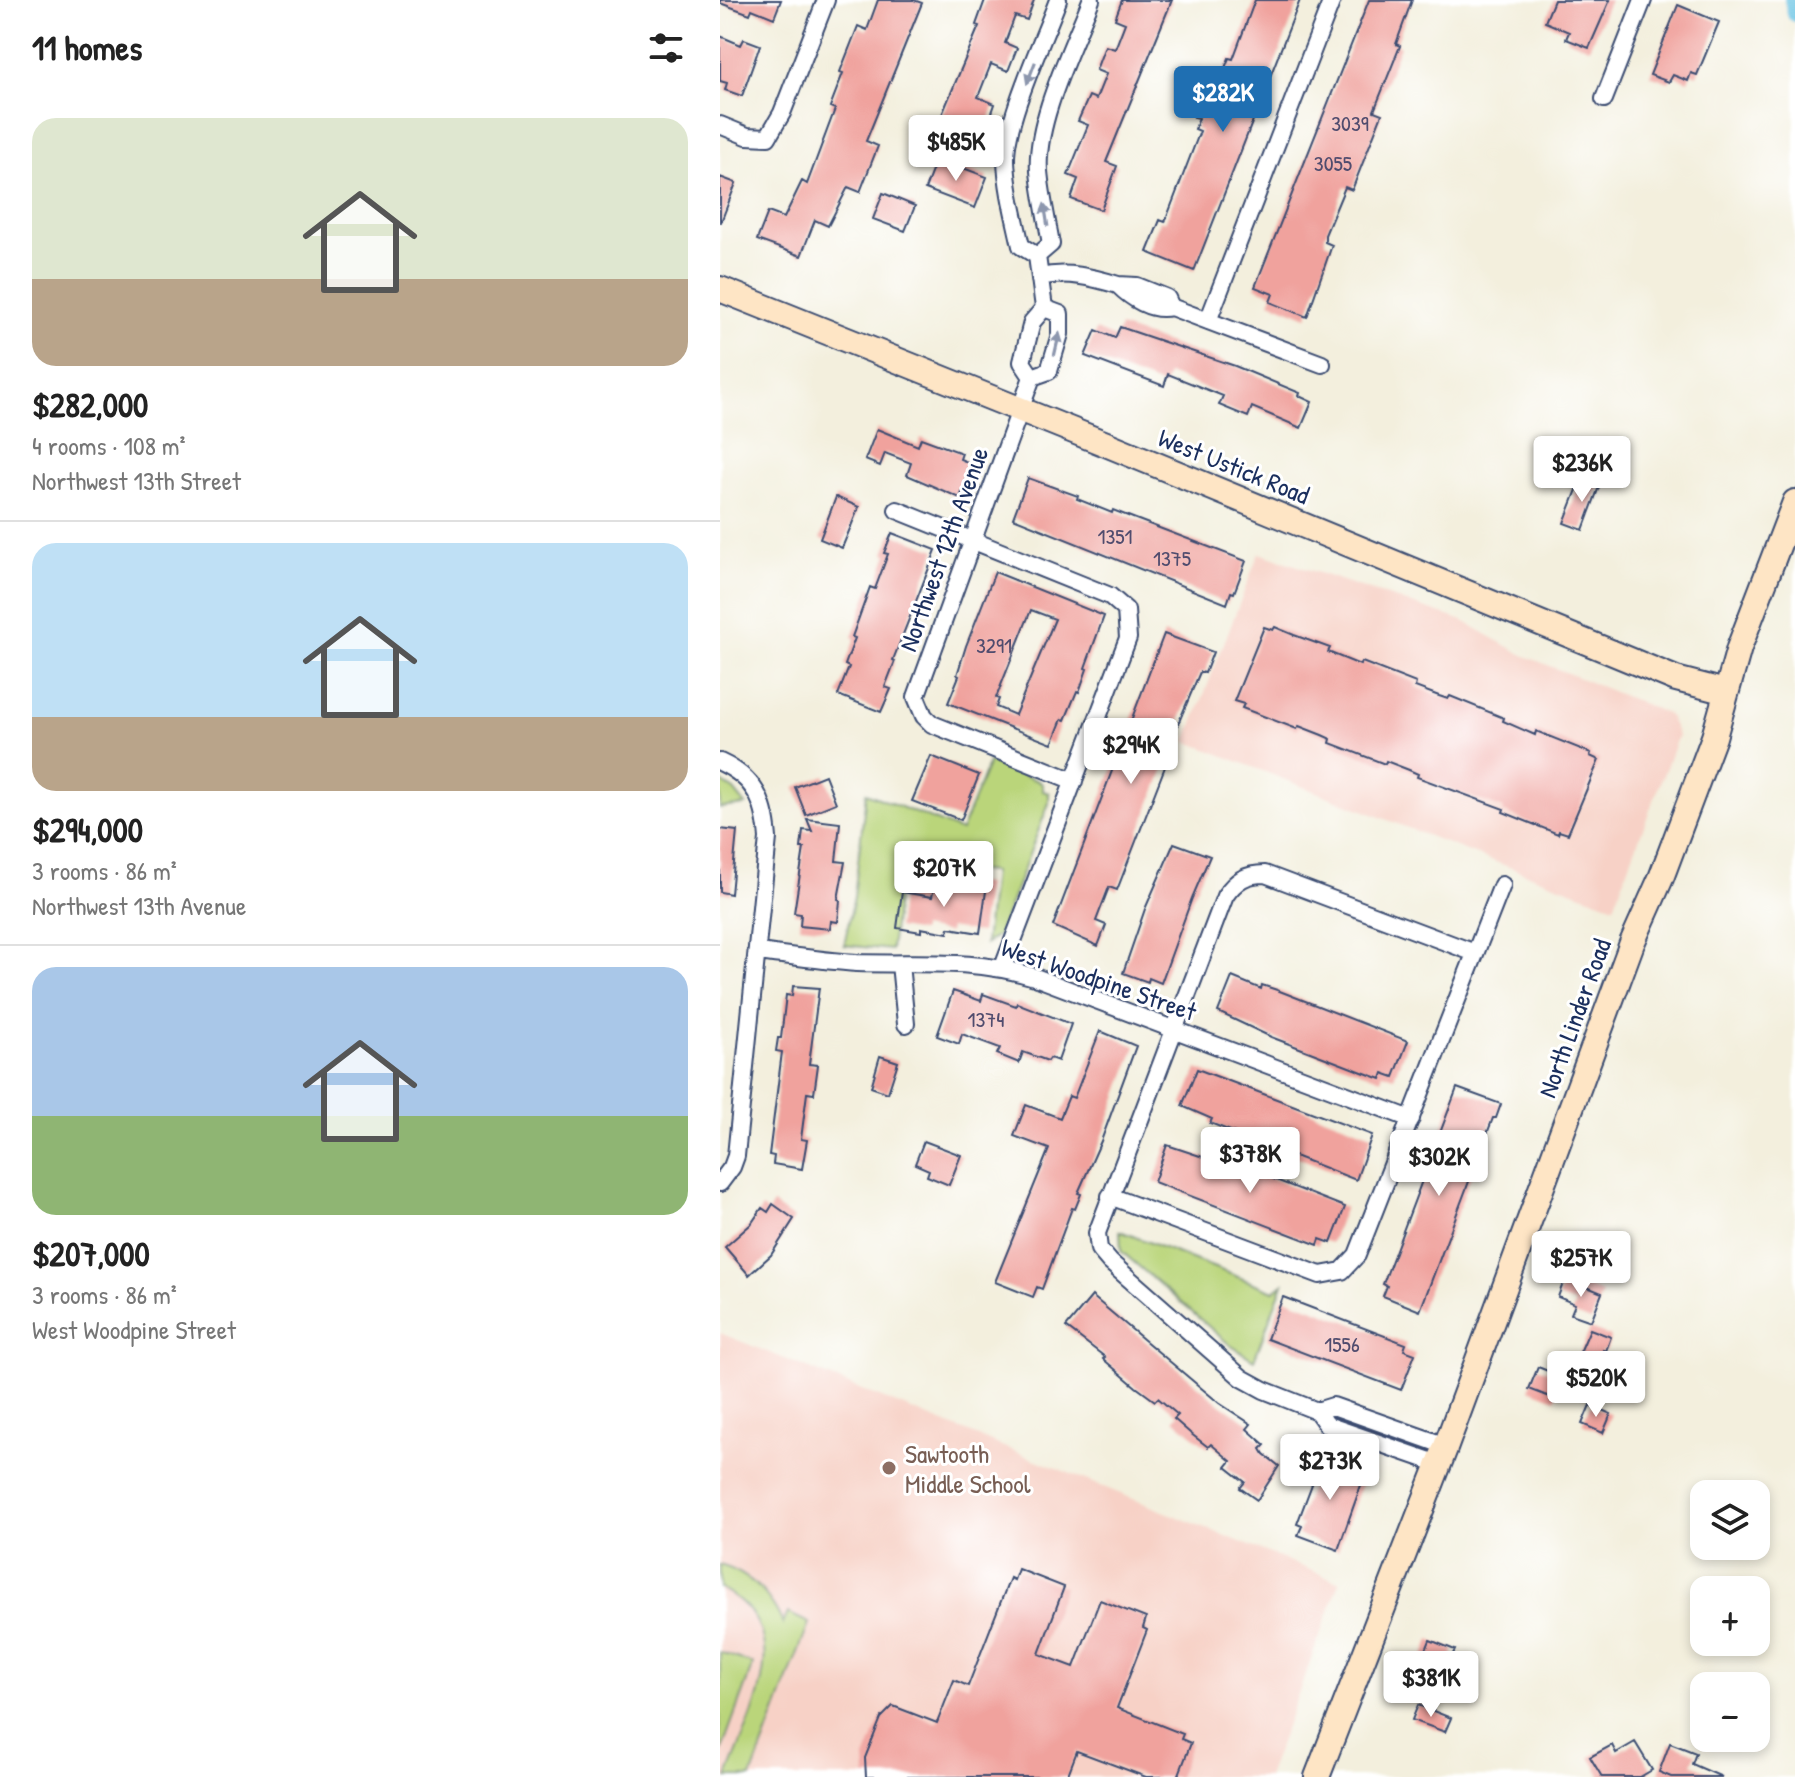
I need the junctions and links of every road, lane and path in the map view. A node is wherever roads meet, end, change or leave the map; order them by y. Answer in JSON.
{"nodes":[{"id":1,"x":826,"y":0,"type":"edge"},
{"id":2,"x":1058,"y":0,"type":"edge"},
{"id":3,"x":1091,"y":0,"type":"edge"},
{"id":4,"x":1332,"y":0,"type":"edge"},
{"id":5,"x":1643,"y":0,"type":"edge"},
{"id":6,"x":1604,"y":99,"type":"dead end"},
{"id":7,"x":720,"y":125,"type":"edge"},
{"id":8,"x":1037,"y":256,"type":"junction"},
{"id":9,"x":1040,"y":277,"type":"junction"},
{"id":10,"x":720,"y":289,"type":"edge"},
{"id":11,"x":1044,"y":308,"type":"junction"},
{"id":12,"x":1208,"y":321,"type":"junction"},
{"id":13,"x":1322,"y":364,"type":"dead end"},
{"id":14,"x":1032,"y":377,"type":"junction"},
{"id":15,"x":1020,"y":409,"type":"junction"},
{"id":16,"x":1795,"y":502,"type":"edge"},
{"id":17,"x":897,"y":510,"type":"dead end"},
{"id":18,"x":972,"y":540,"type":"junction"},
{"id":19,"x":1726,"y":692,"type":"junction"},
{"id":20,"x":720,"y":762,"type":"edge"},
{"id":21,"x":1074,"y":781,"type":"junction"},
{"id":22,"x":1502,"y":885,"type":"dead end"},
{"id":23,"x":758,"y":952,"type":"junction"},
{"id":24,"x":1475,"y":953,"type":"junction"},
{"id":25,"x":900,"y":964,"type":"junction"},
{"id":26,"x":1003,"y":967,"type":"junction"},
{"id":27,"x":906,"y":1024,"type":"dead end"},
{"id":28,"x":1174,"y":1030,"type":"junction"},
{"id":29,"x":1411,"y":1119,"type":"junction"},
{"id":30,"x":720,"y":1183,"type":"edge"},
{"id":31,"x":1110,"y":1196,"type":"junction"},
{"id":32,"x":1442,"y":1455,"type":"junction"},
{"id":33,"x":1317,"y":1777,"type":"edge"}],
"edges":[{"from":1,"to":7,"type":"street"},
{"from":2,"to":8,"type":"street","one_way":true},
{"from":8,"to":3,"type":"street","one_way":true},
{"from":4,"to":12,"type":"street"},
{"from":5,"to":6,"type":"street"},
{"from":8,"to":9,"type":"street"},
{"from":9,"to":11,"type":"street"},
{"from":9,"to":12,"type":"street"},
{"from":10,"to":15,"type":"main road","name":"West Ustick Road"},
{"from":11,"to":14,"type":"street"},
{"from":14,"to":11,"type":"street","one_way":true},
{"from":12,"to":13,"type":"street"},
{"from":14,"to":15,"type":"street","name":"Northwest 12th Avenue"},
{"from":15,"to":18,"type":"street","name":"Northwest 12th Avenue"},
{"from":15,"to":19,"type":"main road","name":"West Ustick Road"},
{"from":16,"to":19,"type":"main road","name":"North Linder Road"},
{"from":17,"to":18,"type":"street"},
{"from":18,"to":21,"type":"street"},
{"from":18,"to":21,"type":"street","name":"Northwest 12th Avenue"},
{"from":19,"to":32,"type":"main road","name":"North Linder Road"},
{"from":20,"to":23,"type":"street"},
{"from":21,"to":26,"type":"street"},
{"from":22,"to":24,"type":"street"},
{"from":23,"to":25,"type":"street","name":"West Woodpine Street"},
{"from":23,"to":30,"type":"street"},
{"from":24,"to":28,"type":"street"},
{"from":24,"to":29,"type":"street"},
{"from":25,"to":26,"type":"street","name":"West Woodpine Street"},
{"from":25,"to":27,"type":"street"},
{"from":26,"to":28,"type":"street","name":"West Woodpine Street"},
{"from":28,"to":29,"type":"street","name":"West Woodpine Street"},
{"from":28,"to":31,"type":"street"},
{"from":29,"to":31,"type":"street"},
{"from":31,"to":32,"type":"street"},
{"from":32,"to":33,"type":"main road","name":"North Linder Road"}]}
